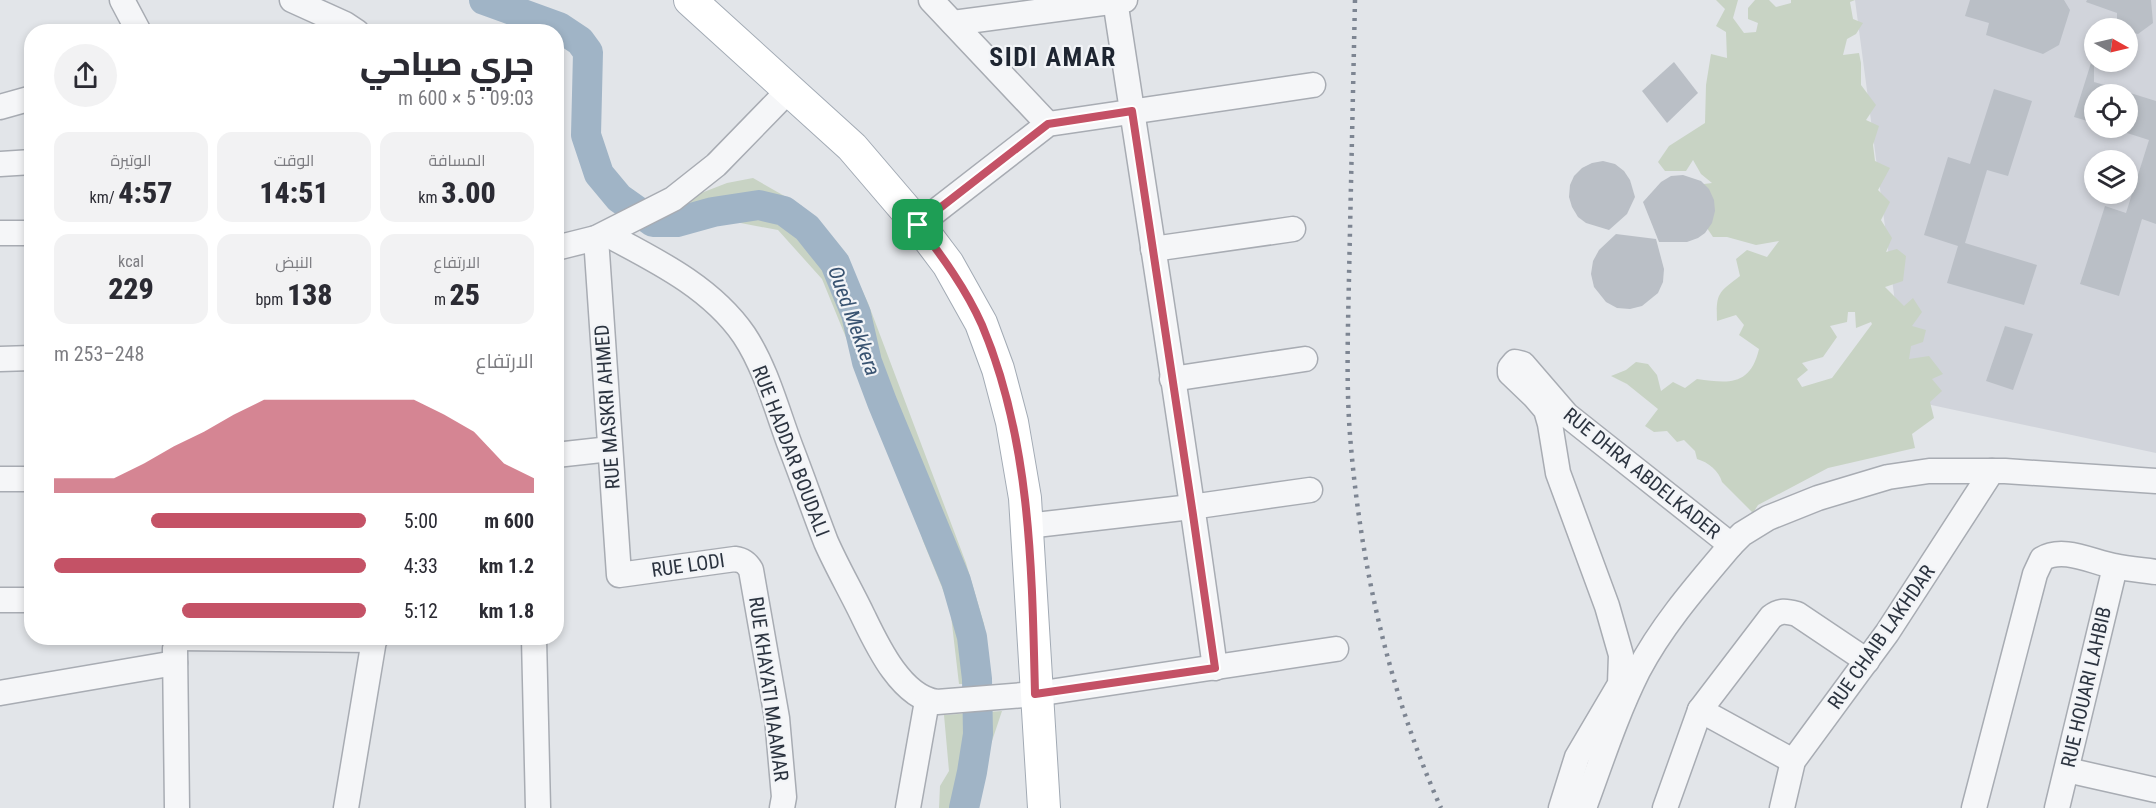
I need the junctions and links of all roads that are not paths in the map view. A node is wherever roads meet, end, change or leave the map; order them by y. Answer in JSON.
{"nodes":[{"id":1,"x":122,"y":0,"type":"edge"},
{"id":2,"x":292,"y":0,"type":"edge"},
{"id":3,"x":690,"y":0,"type":"edge"},
{"id":4,"x":931,"y":0,"type":"edge"},
{"id":5,"x":1119,"y":1,"type":"edge"},
{"id":6,"x":953,"y":23,"type":"junction"},
{"id":7,"x":135,"y":24,"type":"edge"},
{"id":8,"x":341,"y":24,"type":"edge"},
{"id":9,"x":1314,"y":85,"type":"dead end"},
{"id":10,"x":790,"y":89,"type":"junction"},
{"id":11,"x":24,"y":100,"type":"edge"},
{"id":12,"x":0,"y":107,"type":"edge"},
{"id":13,"x":1132,"y":111,"type":"junction"},
{"id":14,"x":1048,"y":124,"type":"junction"},
{"id":15,"x":24,"y":162,"type":"edge"},
{"id":16,"x":0,"y":164,"type":"edge"},
{"id":17,"x":918,"y":225,"type":"junction"},
{"id":18,"x":1293,"y":229,"type":"dead end"},
{"id":19,"x":0,"y":233,"type":"edge"},
{"id":20,"x":24,"y":233,"type":"edge"},
{"id":21,"x":608,"y":233,"type":"junction"},
{"id":22,"x":564,"y":246,"type":"edge"},
{"id":23,"x":1153,"y":249,"type":"junction"},
{"id":24,"x":24,"y":358,"type":"edge"},
{"id":25,"x":0,"y":359,"type":"edge"},
{"id":26,"x":1305,"y":360,"type":"dead end"},
{"id":27,"x":1172,"y":379,"type":"junction"},
{"id":28,"x":610,"y":449,"type":"junction"},
{"id":29,"x":564,"y":453,"type":"edge"},
{"id":30,"x":1992,"y":471,"type":"junction"},
{"id":31,"x":0,"y":479,"type":"edge"},
{"id":32,"x":24,"y":479,"type":"edge"},
{"id":33,"x":2156,"y":480,"type":"edge"},
{"id":34,"x":1311,"y":490,"type":"dead end"},
{"id":35,"x":1191,"y":507,"type":"junction"},
{"id":36,"x":1027,"y":526,"type":"junction"},
{"id":37,"x":1731,"y":545,"type":"junction"},
{"id":38,"x":2115,"y":567,"type":"junction"},
{"id":39,"x":751,"y":570,"type":"joint"},
{"id":40,"x":2156,"y":573,"type":"edge"},
{"id":41,"x":619,"y":575,"type":"joint"},
{"id":42,"x":0,"y":600,"type":"edge"},
{"id":43,"x":24,"y":600,"type":"edge"},
{"id":44,"x":175,"y":645,"type":"edge"},
{"id":45,"x":374,"y":645,"type":"edge"},
{"id":46,"x":534,"y":645,"type":"edge"},
{"id":47,"x":1336,"y":650,"type":"dead end"},
{"id":48,"x":1867,"y":661,"type":"junction"},
{"id":49,"x":175,"y":663,"type":"junction"},
{"id":50,"x":1215,"y":668,"type":"junction"},
{"id":51,"x":0,"y":693,"type":"edge"},
{"id":52,"x":1022,"y":695,"type":"junction"},
{"id":53,"x":932,"y":701,"type":"junction"},
{"id":54,"x":1700,"y":710,"type":"junction"},
{"id":55,"x":1793,"y":761,"type":"junction"},
{"id":56,"x":2067,"y":770,"type":"junction"},
{"id":57,"x":2156,"y":790,"type":"edge"},
{"id":58,"x":177,"y":808,"type":"edge"},
{"id":59,"x":346,"y":808,"type":"edge"},
{"id":60,"x":538,"y":808,"type":"edge"},
{"id":61,"x":782,"y":808,"type":"edge"},
{"id":62,"x":908,"y":808,"type":"edge"},
{"id":63,"x":1044,"y":808,"type":"edge"},
{"id":64,"x":1561,"y":808,"type":"edge"},
{"id":65,"x":1584,"y":808,"type":"edge"},
{"id":66,"x":1665,"y":808,"type":"edge"},
{"id":67,"x":1782,"y":808,"type":"edge"},
{"id":68,"x":1974,"y":808,"type":"edge"},
{"id":69,"x":2057,"y":808,"type":"edge"}],
"edges":[{"from":1,"to":7,"type":"street"},
{"from":2,"to":8,"type":"street"},
{"from":3,"to":10,"type":"main road"},
{"from":4,"to":6,"type":"street"},
{"from":5,"to":6,"type":"street"},
{"from":5,"to":13,"type":"street"},
{"from":6,"to":14,"type":"street"},
{"from":9,"to":13,"type":"street"},
{"from":10,"to":17,"type":"main road"},
{"from":10,"to":21,"type":"street"},
{"from":11,"to":12,"type":"street"},
{"from":13,"to":14,"type":"street"},
{"from":13,"to":23,"type":"street"},
{"from":14,"to":17,"type":"street"},
{"from":15,"to":16,"type":"street"},
{"from":17,"to":36,"type":"main road"},
{"from":18,"to":23,"type":"street"},
{"from":19,"to":20,"type":"street"},
{"from":21,"to":22,"type":"street"},
{"from":21,"to":28,"type":"street","name":"RUE MASKRI AHMED"},
{"from":21,"to":53,"type":"street","name":"RUE HADDAR BOUDALI"},
{"from":23,"to":27,"type":"street"},
{"from":24,"to":25,"type":"street"},
{"from":26,"to":27,"type":"street"},
{"from":27,"to":35,"type":"street"},
{"from":28,"to":29,"type":"street"},
{"from":28,"to":41,"type":"street","name":"RUE MASKRI AHMED"},
{"from":30,"to":33,"type":"street"},
{"from":30,"to":37,"type":"street"},
{"from":30,"to":48,"type":"street","name":"RUE CHAIB LAKHDAR"},
{"from":31,"to":32,"type":"street"},
{"from":34,"to":35,"type":"street"},
{"from":35,"to":36,"type":"street"},
{"from":35,"to":50,"type":"street"},
{"from":36,"to":52,"type":"main road"},
{"from":37,"to":64,"type":"street","name":"RUE DHRA ABDELKADER"},
{"from":37,"to":65,"type":"street"},
{"from":38,"to":40,"type":"street"},
{"from":38,"to":56,"type":"street","name":"RUE HOUARI LAHBIB"},
{"from":38,"to":68,"type":"street"},
{"from":39,"to":41,"type":"street","name":"RUE LODI"},
{"from":39,"to":61,"type":"street","name":"RUE KHAYATI MAAMAR"},
{"from":42,"to":43,"type":"street"},
{"from":44,"to":49,"type":"street"},
{"from":45,"to":59,"type":"street"},
{"from":46,"to":60,"type":"street"},
{"from":47,"to":50,"type":"street"},
{"from":48,"to":54,"type":"street"},
{"from":48,"to":55,"type":"street","name":"RUE CHAIB LAKHDAR"},
{"from":49,"to":51,"type":"street"},
{"from":49,"to":58,"type":"street"},
{"from":50,"to":52,"type":"street"},
{"from":52,"to":53,"type":"street"},
{"from":52,"to":63,"type":"main road"},
{"from":53,"to":62,"type":"street"},
{"from":54,"to":55,"type":"street"},
{"from":54,"to":66,"type":"street"},
{"from":55,"to":67,"type":"street","name":"RUE CHAIB LAKHDAR"},
{"from":56,"to":57,"type":"street"},
{"from":56,"to":69,"type":"street","name":"RUE HOUARI LAHBIB"}]}
